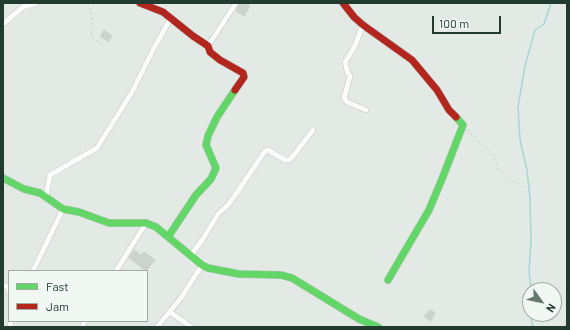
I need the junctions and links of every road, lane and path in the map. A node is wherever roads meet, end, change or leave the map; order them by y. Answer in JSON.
{"nodes":[{"id":1,"x":36,"y":3,"type":"edge"},
{"id":2,"x":88,"y":3,"type":"edge"},
{"id":3,"x":140,"y":3,"type":"edge"},
{"id":4,"x":236,"y":3,"type":"edge"},
{"id":5,"x":343,"y":3,"type":"edge"},
{"id":6,"x":150,"y":5,"type":"edge"},
{"id":7,"x":171,"y":18,"type":"junction"},
{"id":8,"x":3,"y":24,"type":"edge"},
{"id":9,"x":363,"y":25,"type":"junction"},
{"id":10,"x":104,"y":46,"type":"dead end"},
{"id":11,"x":208,"y":46,"type":"junction"},
{"id":12,"x":366,"y":110,"type":"dead end"},
{"id":13,"x":463,"y":125,"type":"junction"},
{"id":14,"x":313,"y":130,"type":"dead end"},
{"id":15,"x":3,"y":178,"type":"edge"},
{"id":16,"x":525,"y":188,"type":"dead end"},
{"id":17,"x":46,"y":197,"type":"junction"},
{"id":18,"x":63,"y":209,"type":"junction"},
{"id":19,"x":146,"y":223,"type":"junction"},
{"id":20,"x":168,"y":237,"type":"junction"},
{"id":21,"x":191,"y":255,"type":"junction"},
{"id":22,"x":202,"y":265,"type":"junction"},
{"id":23,"x":34,"y":270,"type":"edge"},
{"id":24,"x":117,"y":270,"type":"edge"},
{"id":25,"x":388,"y":280,"type":"dead end"},
{"id":26,"x":170,"y":312,"type":"junction"},
{"id":27,"x":567,"y":314,"type":"edge"},
{"id":28,"x":157,"y":327,"type":"edge"},
{"id":29,"x":191,"y":327,"type":"edge"},
{"id":30,"x":378,"y":327,"type":"edge"},
{"id":31,"x":565,"y":327,"type":"edge"}],
"edges":[{"from":1,"to":8,"type":"street"},
{"from":2,"to":10,"type":"path"},
{"from":3,"to":6,"type":"street"},
{"from":4,"to":11,"type":"street"},
{"from":5,"to":9,"type":"street"},
{"from":6,"to":7,"type":"street"},
{"from":7,"to":11,"type":"street"},
{"from":7,"to":17,"type":"street"},
{"from":9,"to":12,"type":"street"},
{"from":9,"to":13,"type":"street"},
{"from":11,"to":20,"type":"street"},
{"from":13,"to":16,"type":"path"},
{"from":13,"to":25,"type":"street"},
{"from":14,"to":21,"type":"street"},
{"from":15,"to":17,"type":"street"},
{"from":17,"to":18,"type":"street"},
{"from":18,"to":19,"type":"street"},
{"from":18,"to":23,"type":"street"},
{"from":19,"to":20,"type":"street"},
{"from":19,"to":24,"type":"street"},
{"from":20,"to":21,"type":"street"},
{"from":21,"to":22,"type":"street"},
{"from":22,"to":26,"type":"street"},
{"from":22,"to":30,"type":"street"},
{"from":26,"to":28,"type":"street"},
{"from":26,"to":29,"type":"street"},
{"from":27,"to":31,"type":"path"}]}
